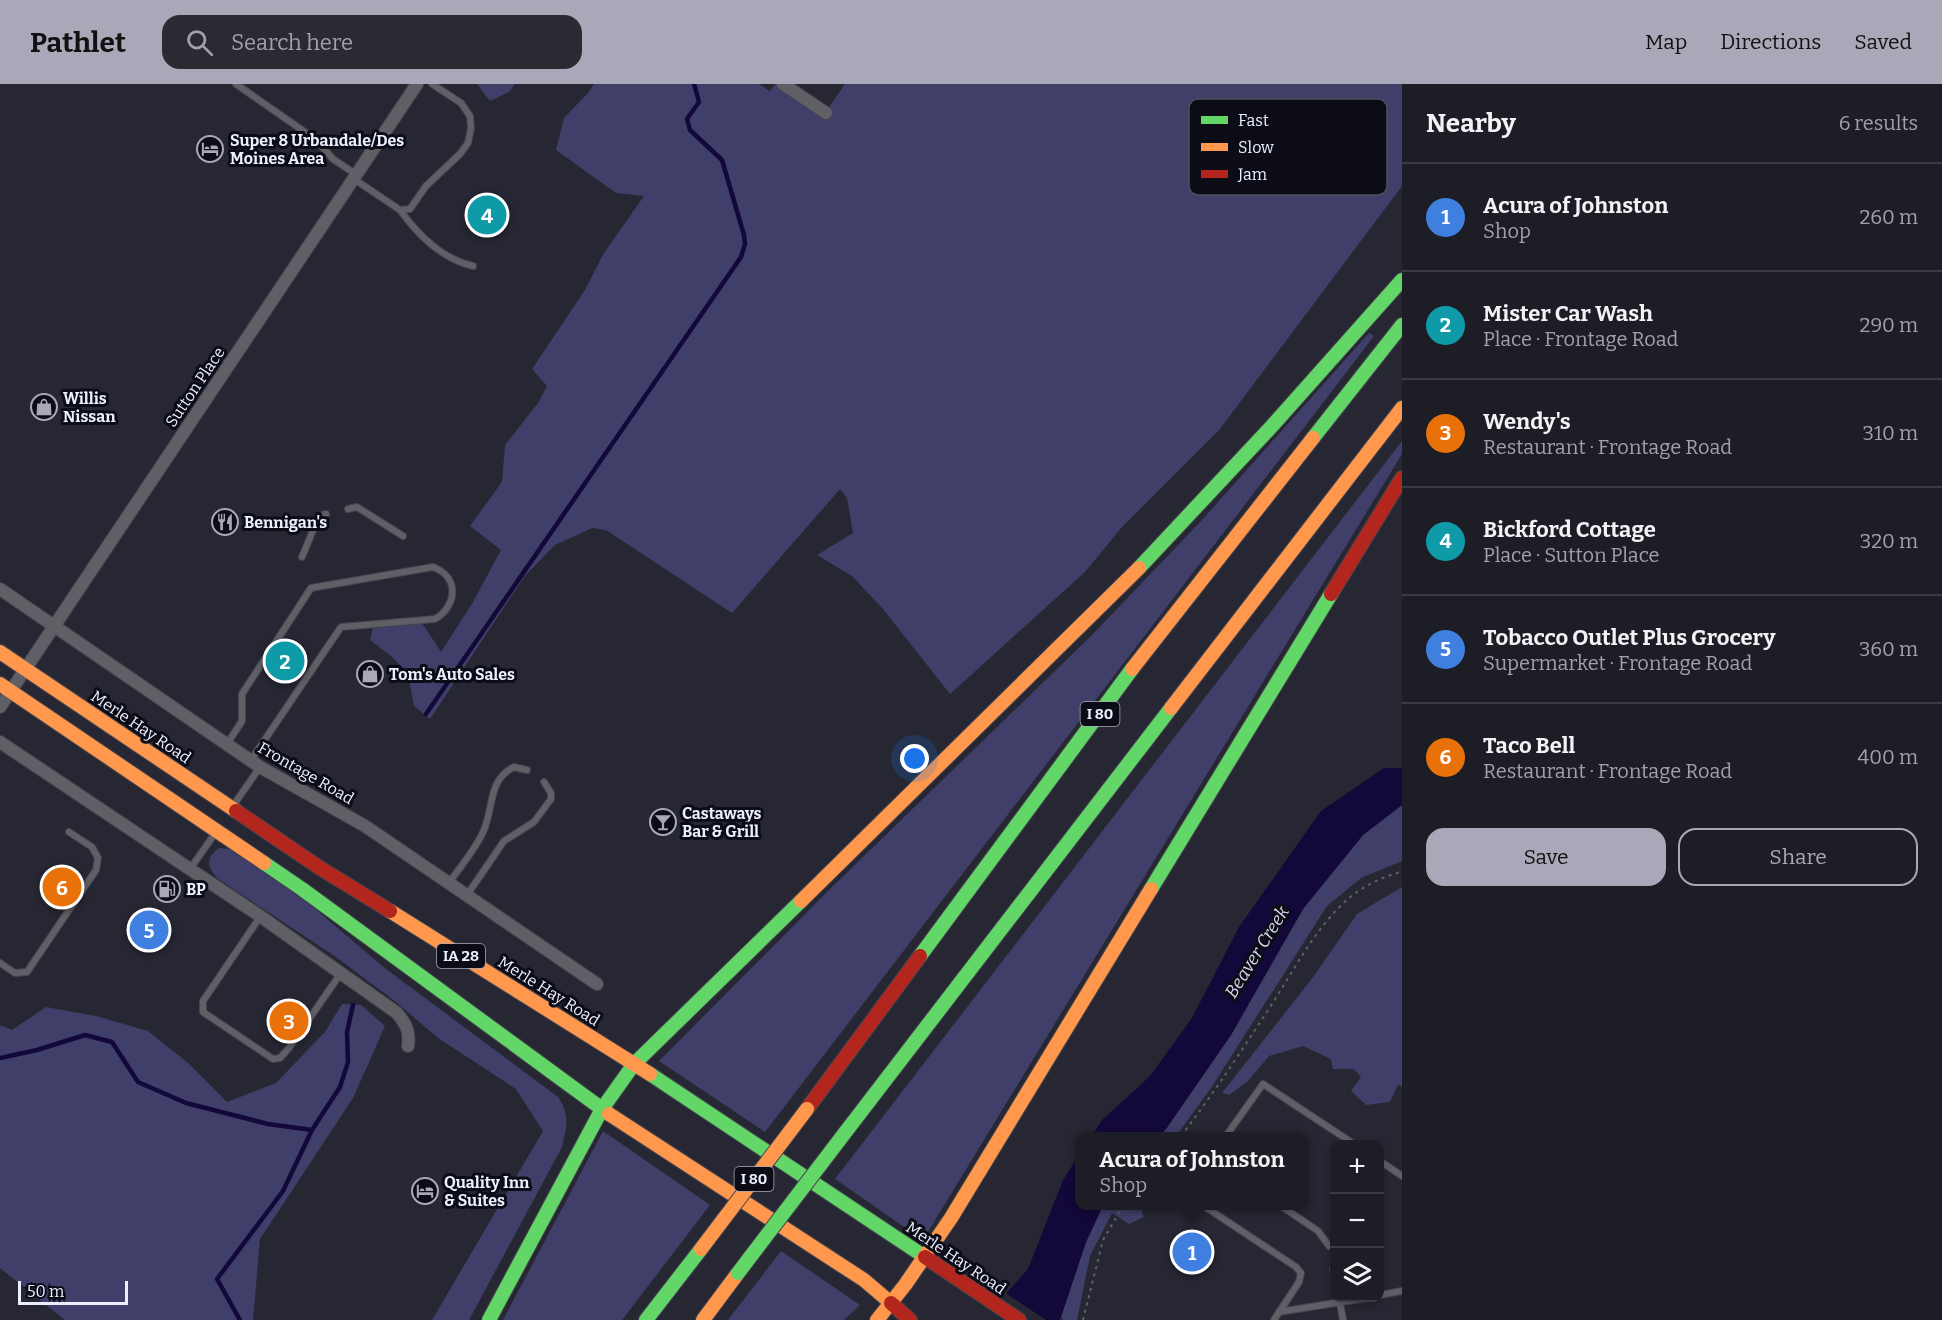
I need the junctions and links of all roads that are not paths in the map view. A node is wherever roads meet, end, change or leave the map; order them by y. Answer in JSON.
{"nodes":[{"id":1,"x":236,"y":84,"type":"edge"},
{"id":2,"x":417,"y":84,"type":"edge"},
{"id":3,"x":432,"y":84,"type":"edge"},
{"id":4,"x":783,"y":84,"type":"edge"},
{"id":5,"x":826,"y":113,"type":"dead end"},
{"id":6,"x":355,"y":177,"type":"junction"},
{"id":7,"x":400,"y":210,"type":"junction"},
{"id":8,"x":473,"y":266,"type":"dead end"},
{"id":9,"x":1402,"y":280,"type":"edge"},
{"id":10,"x":1402,"y":325,"type":"edge"},
{"id":11,"x":1402,"y":408,"type":"edge"},
{"id":12,"x":1402,"y":478,"type":"edge"},
{"id":13,"x":348,"y":509,"type":"dead end"},
{"id":14,"x":326,"y":514,"type":"dead end"},
{"id":15,"x":403,"y":536,"type":"dead end"},
{"id":16,"x":302,"y":557,"type":"dead end"},
{"id":17,"x":0,"y":589,"type":"edge"},
{"id":18,"x":55,"y":626,"type":"junction"},
{"id":19,"x":0,"y":652,"type":"edge"},
{"id":20,"x":26,"y":669,"type":"junction"},
{"id":21,"x":5,"y":688,"type":"edge"},
{"id":22,"x":0,"y":707,"type":"edge"},
{"id":23,"x":0,"y":742,"type":"edge"},
{"id":24,"x":227,"y":744,"type":"junction"},
{"id":25,"x":255,"y":764,"type":"junction"},
{"id":26,"x":527,"y":770,"type":"dead end"},
{"id":27,"x":544,"y":782,"type":"dead end"},
{"id":28,"x":232,"y":808,"type":"junction"},
{"id":29,"x":216,"y":831,"type":"junction"},
{"id":30,"x":69,"y":832,"type":"dead end"},
{"id":31,"x":190,"y":869,"type":"junction"},
{"id":32,"x":449,"y":883,"type":"junction"},
{"id":33,"x":467,"y":895,"type":"junction"},
{"id":34,"x":260,"y":916,"type":"junction"},
{"id":35,"x":0,"y":963,"type":"edge"},
{"id":36,"x":341,"y":973,"type":"junction"},
{"id":37,"x":597,"y":984,"type":"dead end"},
{"id":38,"x":408,"y":1046,"type":"dead end"},
{"id":39,"x":634,"y":1064,"type":"junction"},
{"id":40,"x":603,"y":1109,"type":"junction"},
{"id":41,"x":1230,"y":1132,"type":"edge"},
{"id":42,"x":1348,"y":1140,"type":"edge"},
{"id":43,"x":1384,"y":1164,"type":"edge"},
{"id":44,"x":1402,"y":1176,"type":"edge"},
{"id":45,"x":1210,"y":1210,"type":"edge"},
{"id":46,"x":1287,"y":1210,"type":"edge"},
{"id":47,"x":1329,"y":1246,"type":"dead end"},
{"id":48,"x":925,"y":1257,"type":"junction"},
{"id":49,"x":1402,"y":1291,"type":"edge"},
{"id":50,"x":1384,"y":1294,"type":"edge"},
{"id":51,"x":1330,"y":1302,"type":"edge"},
{"id":52,"x":1340,"y":1302,"type":"edge"},
{"id":53,"x":891,"y":1303,"type":"junction"},
{"id":54,"x":1279,"y":1312,"type":"junction"},
{"id":55,"x":489,"y":1320,"type":"edge"},
{"id":56,"x":646,"y":1320,"type":"edge"},
{"id":57,"x":703,"y":1320,"type":"edge"},
{"id":58,"x":877,"y":1320,"type":"edge"},
{"id":59,"x":910,"y":1320,"type":"edge"},
{"id":60,"x":1020,"y":1320,"type":"edge"},
{"id":61,"x":1274,"y":1320,"type":"edge"},
{"id":62,"x":1343,"y":1320,"type":"edge"}],
"edges":[{"from":1,"to":6,"type":"lane"},
{"from":2,"to":6,"type":"street","name":"Sutton Place"},
{"from":3,"to":7,"type":"lane"},
{"from":4,"to":5,"type":"street"},
{"from":6,"to":7,"type":"lane"},
{"from":6,"to":18,"type":"street","name":"Sutton Place"},
{"from":7,"to":8,"type":"lane"},
{"from":9,"to":39,"type":"main road"},
{"from":10,"to":56,"type":"main road","number":"I 80","bridge":true},
{"from":11,"to":57,"type":"main road","number":"I 80","bridge":true},
{"from":12,"to":48,"type":"main road"},
{"from":13,"to":15,"type":"lane"},
{"from":14,"to":16,"type":"lane"},
{"from":17,"to":18,"type":"street","name":"Frontage Road"},
{"from":18,"to":20,"type":"street","name":"Sutton Place"},
{"from":18,"to":24,"type":"street","name":"Frontage Road"},
{"from":19,"to":20,"type":"main road","name":"Merle Hay Road","number":"IA 28"},
{"from":20,"to":21,"type":"street","name":"Sutton Place"},
{"from":20,"to":28,"type":"main road","name":"Merle Hay Road","number":"IA 28"},
{"from":21,"to":22,"type":"street","name":"Sutton Place"},
{"from":21,"to":29,"type":"main road","number":"IA 28"},
{"from":23,"to":31,"type":"street"},
{"from":24,"to":25,"type":"street","name":"Frontage Road"},
{"from":24,"to":25,"type":"lane"},
{"from":25,"to":28,"type":"lane"},
{"from":25,"to":32,"type":"street","name":"Frontage Road"},
{"from":26,"to":32,"type":"lane"},
{"from":27,"to":33,"type":"lane"},
{"from":28,"to":39,"type":"main road","name":"Merle Hay Road","number":"IA 28"},
{"from":29,"to":31,"type":"lane"},
{"from":29,"to":40,"type":"main road","number":"IA 28"},
{"from":30,"to":35,"type":"lane"},
{"from":31,"to":34,"type":"street"},
{"from":32,"to":33,"type":"street","name":"Frontage Road"},
{"from":33,"to":37,"type":"street","name":"Frontage Road"},
{"from":34,"to":36,"type":"street"},
{"from":34,"to":36,"type":"lane"},
{"from":36,"to":38,"type":"street"},
{"from":39,"to":40,"type":"main road"},
{"from":39,"to":48,"type":"main road","name":"Merle Hay Road","number":"IA 28"},
{"from":40,"to":53,"type":"main road","number":"IA 28"},
{"from":40,"to":55,"type":"main road"},
{"from":41,"to":42,"type":"lane"},
{"from":43,"to":44,"type":"lane"},
{"from":45,"to":54,"type":"lane"},
{"from":46,"to":47,"type":"lane"},
{"from":48,"to":53,"type":"main road"},
{"from":48,"to":60,"type":"main road","name":"Merle Hay Road"},
{"from":49,"to":50,"type":"lane"},
{"from":51,"to":54,"type":"lane"},
{"from":52,"to":62,"type":"lane"},
{"from":53,"to":58,"type":"main road"},
{"from":53,"to":59,"type":"main road"},
{"from":54,"to":61,"type":"lane"}]}
